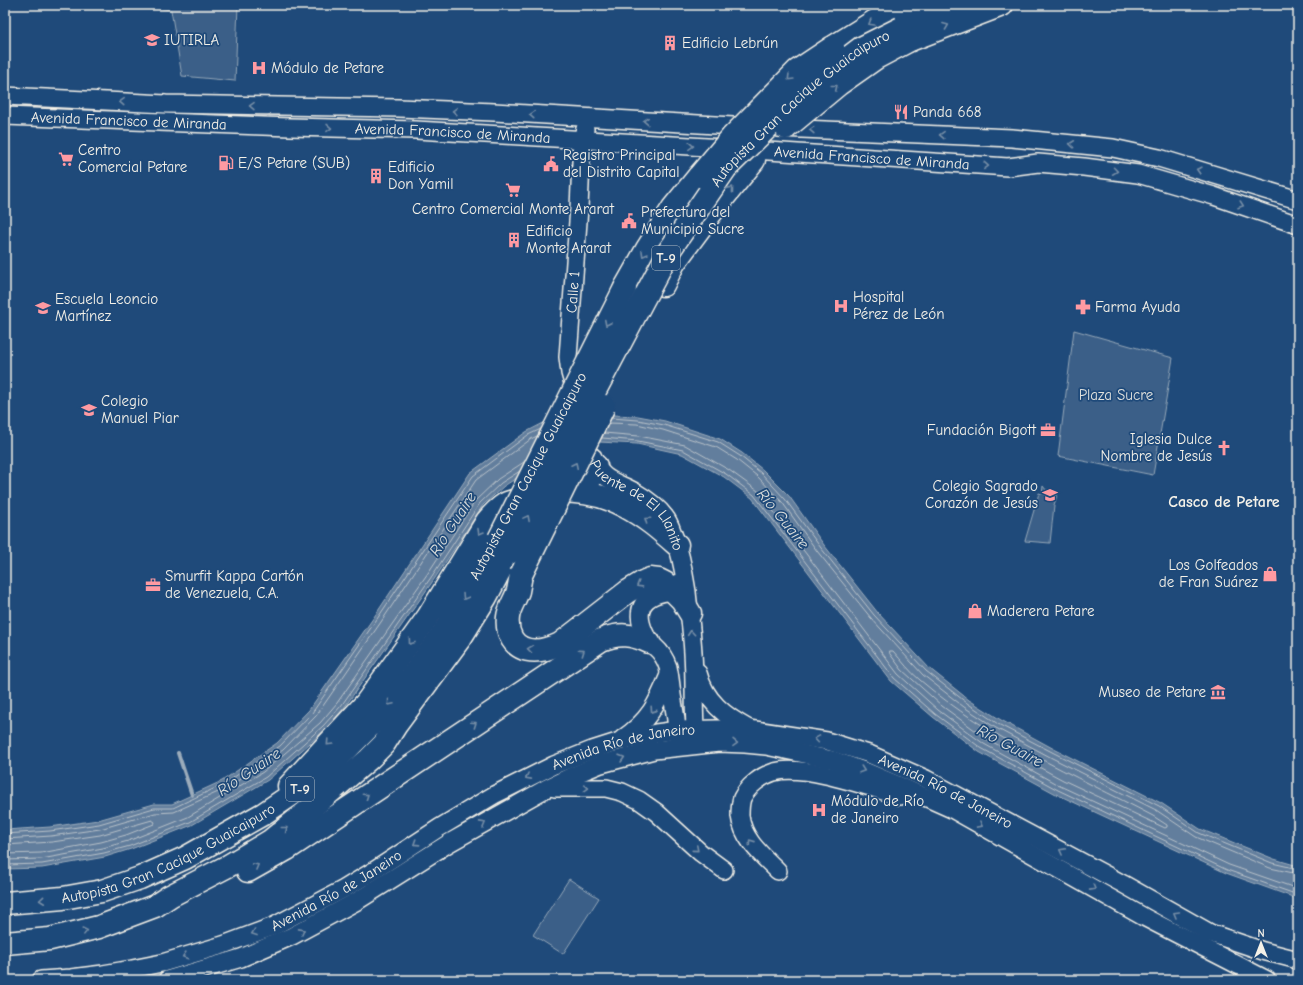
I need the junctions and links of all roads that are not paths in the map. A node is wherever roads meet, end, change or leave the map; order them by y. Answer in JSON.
{"nodes":[{"id":1,"x":905,"y":5,"type":"edge"},
{"id":2,"x":956,"y":5,"type":"edge"},
{"id":3,"x":1002,"y":5,"type":"edge"},
{"id":4,"x":905,"y":34,"type":"junction"},
{"id":5,"x":5,"y":96,"type":"edge"},
{"id":6,"x":5,"y":116,"type":"edge"},
{"id":7,"x":570,"y":117,"type":"junction"},
{"id":8,"x":588,"y":118,"type":"junction"},
{"id":9,"x":582,"y":139,"type":"junction"},
{"id":10,"x":1298,"y":188,"type":"edge"},
{"id":11,"x":1277,"y":193,"type":"junction"},
{"id":12,"x":1298,"y":200,"type":"edge"},
{"id":13,"x":1298,"y":225,"type":"edge"},
{"id":14,"x":570,"y":373,"type":"joint"},
{"id":15,"x":596,"y":466,"type":"junction"},
{"id":16,"x":574,"y":491,"type":"junction"},
{"id":17,"x":677,"y":545,"type":"junction"},
{"id":18,"x":504,"y":546,"type":"junction"},
{"id":19,"x":683,"y":568,"type":"junction"},
{"id":20,"x":521,"y":575,"type":"junction"},
{"id":21,"x":672,"y":591,"type":"junction"},
{"id":22,"x":690,"y":613,"type":"junction"},
{"id":23,"x":649,"y":642,"type":"junction"},
{"id":24,"x":693,"y":653,"type":"junction"},
{"id":25,"x":669,"y":674,"type":"junction"},
{"id":26,"x":749,"y":729,"type":"junction"},
{"id":27,"x":696,"y":737,"type":"junction"},
{"id":28,"x":678,"y":738,"type":"junction"},
{"id":29,"x":617,"y":742,"type":"junction"},
{"id":30,"x":384,"y":744,"type":"junction"},
{"id":31,"x":547,"y":788,"type":"junction"},
{"id":32,"x":952,"y":809,"type":"junction"},
{"id":33,"x":263,"y":814,"type":"junction"},
{"id":34,"x":724,"y":870,"type":"dead end"},
{"id":35,"x":778,"y":871,"type":"dead end"},
{"id":36,"x":5,"y":903,"type":"edge"},
{"id":37,"x":155,"y":906,"type":"junction"},
{"id":38,"x":1208,"y":941,"type":"junction"},
{"id":39,"x":5,"y":943,"type":"edge"},
{"id":40,"x":1298,"y":960,"type":"edge"},
{"id":41,"x":41,"y":980,"type":"edge"},
{"id":42,"x":167,"y":980,"type":"edge"},
{"id":43,"x":1246,"y":980,"type":"edge"},
{"id":44,"x":1267,"y":980,"type":"edge"}],
"edges":[{"from":1,"to":18,"type":"highway","name":"Autopista Gran Cacique Guaicaipuro","number":"T-9","one_way":true,"bridge":true},
{"from":2,"to":4,"type":"highway","name":"Autopista Gran Cacique Guaicaipuro","number":"T-9"},
{"from":4,"to":3,"type":"highway","name":"Autopista Gran Cacique Guaicaipuro","number":"T-9","one_way":true},
{"from":18,"to":4,"type":"highway","name":"Autopista Gran Cacique Guaicaipuro","number":"T-9","one_way":true,"bridge":true},
{"from":20,"to":4,"type":"highway","name":"Autopista Gran Cacique Guaicaipuro","number":"T-9","one_way":true,"bridge":true},
{"from":7,"to":5,"type":"street","name":"Avenida Francisco de Miranda","one_way":true},
{"from":6,"to":9,"type":"street","name":"Avenida Francisco de Miranda","one_way":true},
{"from":7,"to":8,"type":"street","name":"Avenida Francisco de Miranda"},
{"from":7,"to":9,"type":"street"},
{"from":8,"to":9,"type":"street","name":"Calle 1"},
{"from":11,"to":8,"type":"street","name":"Avenida Francisco de Miranda","one_way":true},
{"from":9,"to":13,"type":"street","name":"Avenida Francisco de Miranda","one_way":true},
{"from":9,"to":14,"type":"street","name":"Calle 1"},
{"from":10,"to":11,"type":"street"},
{"from":11,"to":12,"type":"street","name":"Avenida Francisco de Miranda"},
{"from":14,"to":15,"type":"street","name":"Puente de El Llanito","bridge":true},
{"from":15,"to":16,"type":"highway"},
{"from":15,"to":17,"type":"street","name":"Puente de El Llanito"},
{"from":17,"to":16,"type":"highway","one_way":true},
{"from":16,"to":33,"type":"highway","one_way":true},
{"from":17,"to":19,"type":"street","name":"Puente de El Llanito"},
{"from":18,"to":30,"type":"highway","name":"Autopista Gran Cacique Guaicaipuro","number":"T-9"},
{"from":18,"to":33,"type":"highway","name":"Autopista Gran Cacique Guaicaipuro","number":"T-9","one_way":true},
{"from":19,"to":21,"type":"street","name":"Puente de El Llanito"},
{"from":19,"to":22,"type":"street","name":"Puente de El Llanito"},
{"from":21,"to":20,"type":"highway","one_way":true},
{"from":20,"to":30,"type":"highway","name":"Autopista Gran Cacique Guaicaipuro","number":"T-9"},
{"from":21,"to":22,"type":"highway"},
{"from":21,"to":23,"type":"street"},
{"from":24,"to":22,"type":"street","name":"Puente de El Llanito","one_way":true},
{"from":23,"to":25,"type":"street"},
{"from":37,"to":23,"type":"highway","one_way":true},
{"from":24,"to":26,"type":"street"},
{"from":24,"to":27,"type":"street","name":"Puente de El Llanito"},
{"from":25,"to":28,"type":"street"},
{"from":25,"to":29,"type":"street","one_way":true},
{"from":26,"to":27,"type":"street","name":"Avenida Río de Janeiro"},
{"from":38,"to":26,"type":"street","name":"Avenida Río de Janeiro","one_way":true},
{"from":27,"to":28,"type":"street","name":"Avenida Río de Janeiro"},
{"from":27,"to":32,"type":"street","name":"Avenida Río de Janeiro","one_way":true},
{"from":28,"to":29,"type":"street","name":"Avenida Río de Janeiro"},
{"from":31,"to":28,"type":"street","name":"Avenida Río de Janeiro","one_way":true},
{"from":29,"to":41,"type":"street","name":"Avenida Río de Janeiro","one_way":true},
{"from":37,"to":30,"type":"highway","name":"Autopista Gran Cacique Guaicaipuro","number":"T-9","one_way":true},
{"from":31,"to":34,"type":"street","one_way":true},
{"from":42,"to":31,"type":"street","name":"Avenida Río de Janeiro","one_way":true},
{"from":35,"to":32,"type":"street","one_way":true},
{"from":32,"to":38,"type":"street","name":"Avenida Río de Janeiro","one_way":true},
{"from":33,"to":36,"type":"highway","name":"Autopista Gran Cacique Guaicaipuro","number":"T-9","one_way":true},
{"from":39,"to":37,"type":"highway","name":"Autopista Gran Cacique Guaicaipuro","number":"T-9","one_way":true},
{"from":38,"to":40,"type":"street"},
{"from":38,"to":43,"type":"street"},
{"from":38,"to":44,"type":"street","name":"Avenida Río de Janeiro"}]}
